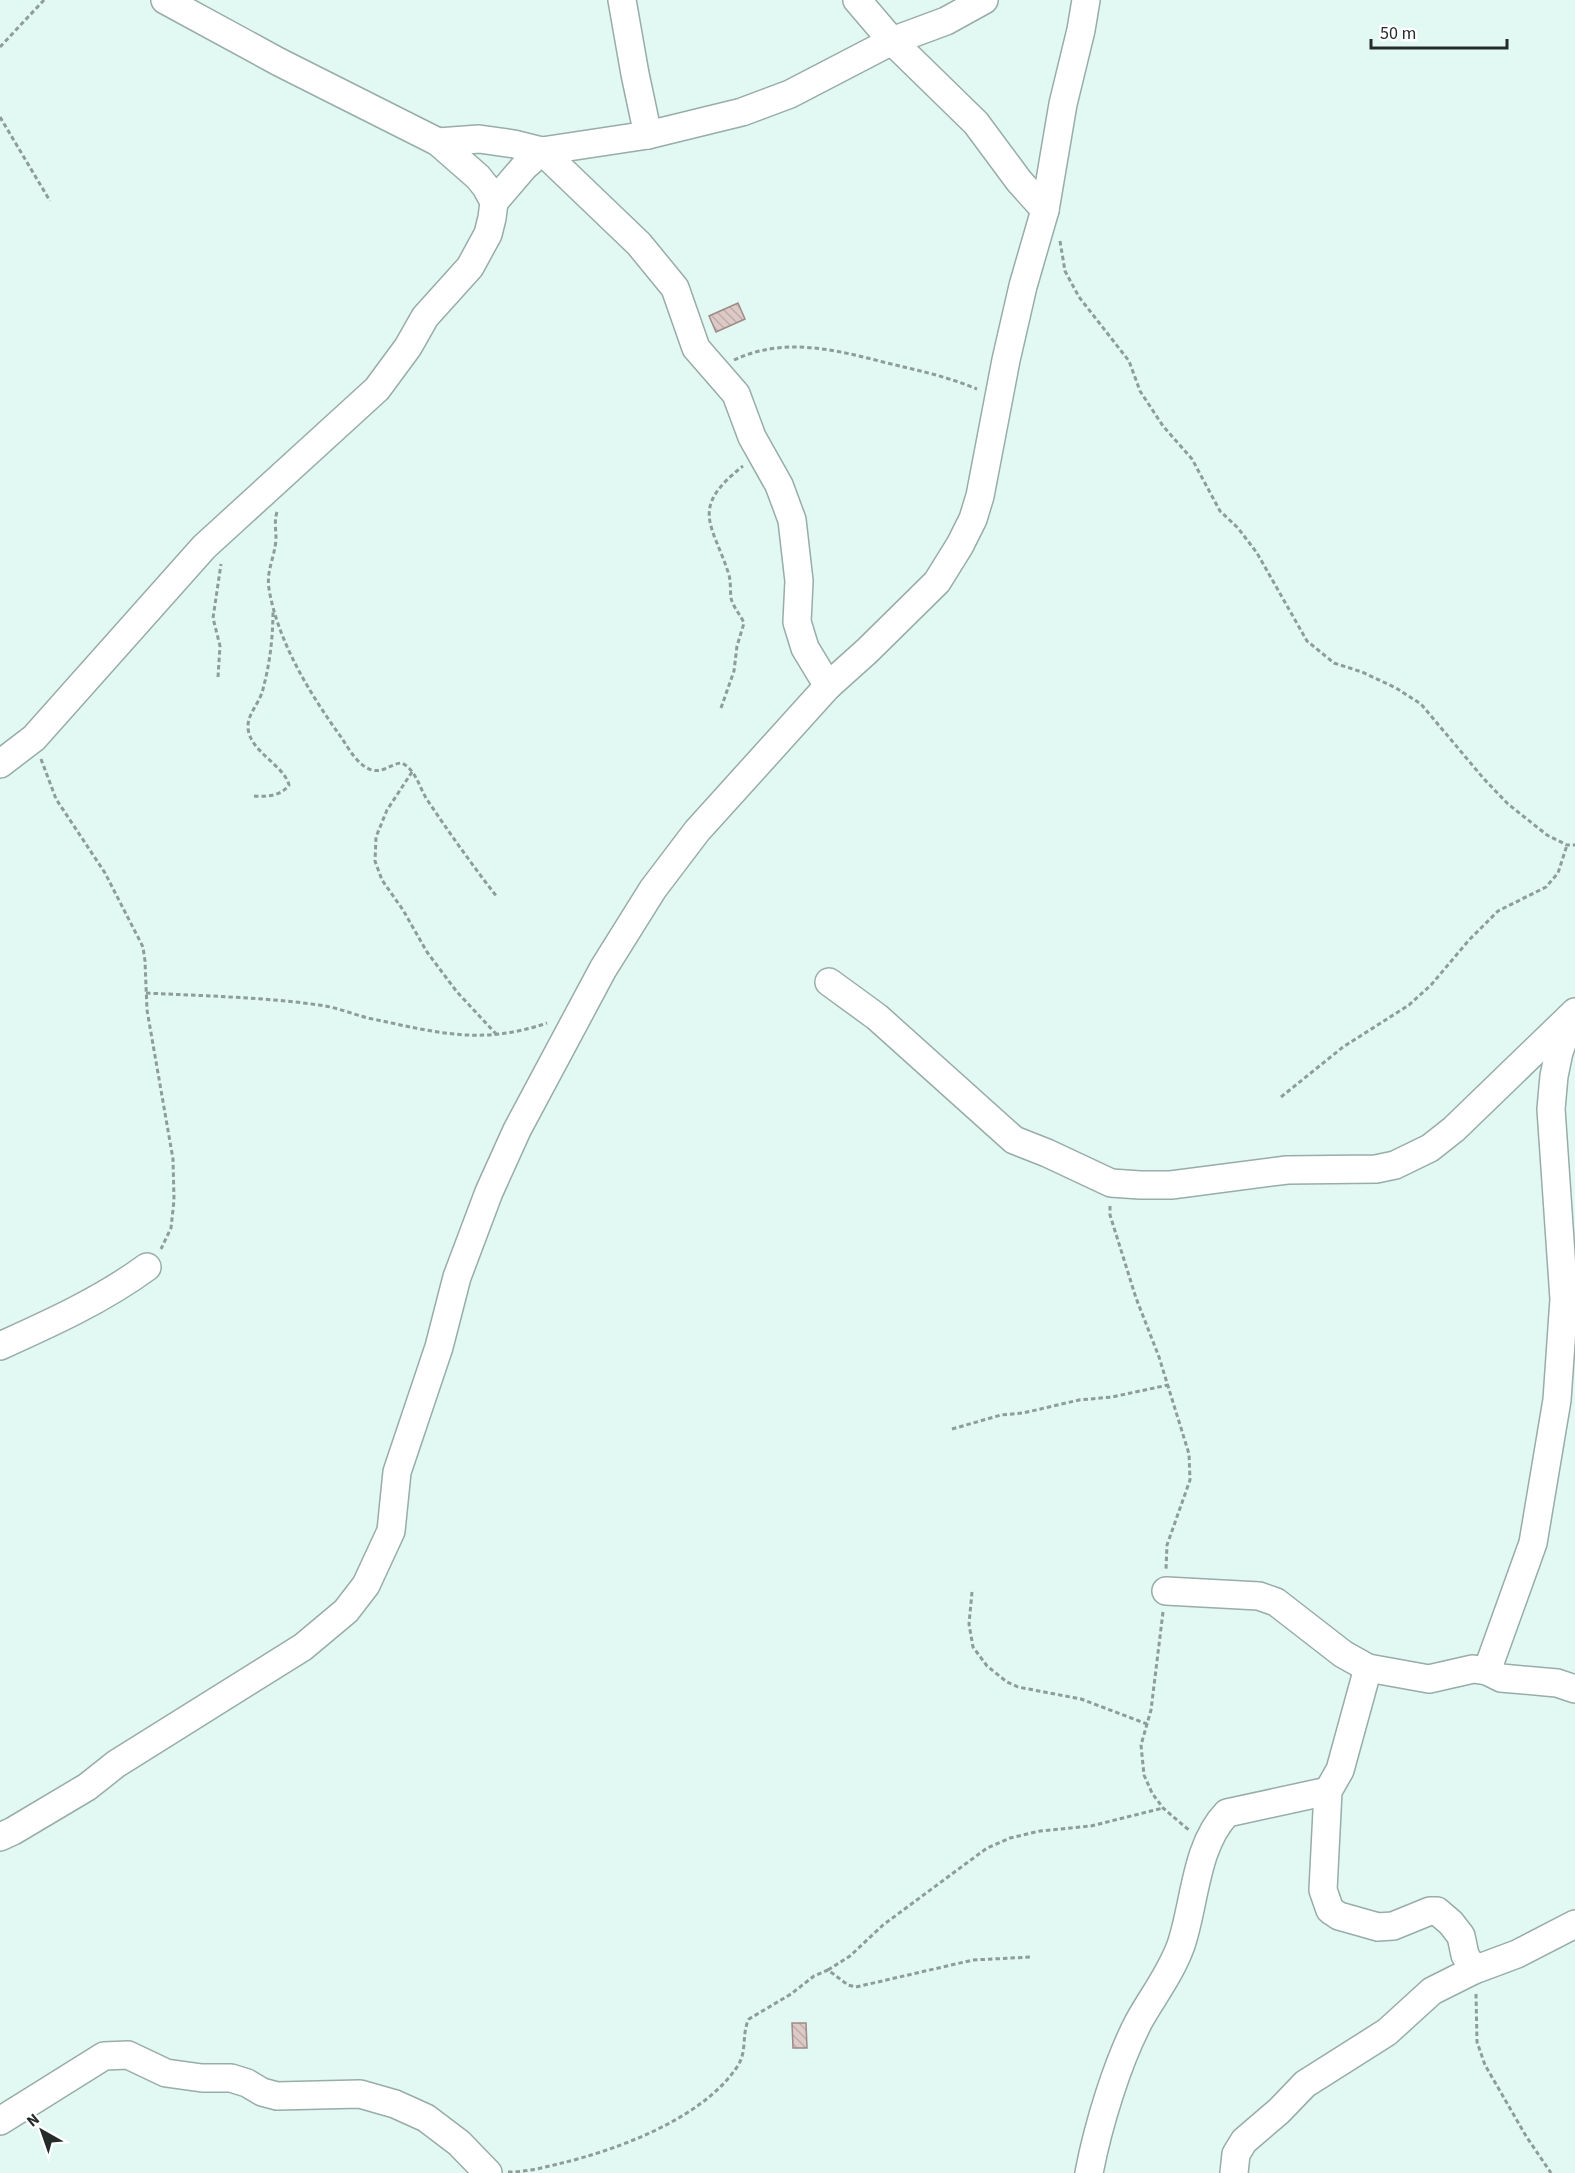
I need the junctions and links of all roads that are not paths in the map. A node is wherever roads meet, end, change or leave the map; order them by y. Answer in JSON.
{"nodes":[{"id":1,"x":165,"y":0,"type":"edge"},
{"id":2,"x":622,"y":0,"type":"edge"},
{"id":3,"x":857,"y":0,"type":"edge"},
{"id":4,"x":984,"y":0,"type":"edge"},
{"id":5,"x":1086,"y":0,"type":"edge"},
{"id":6,"x":892,"y":41,"type":"junction"},
{"id":7,"x":648,"y":135,"type":"junction"},
{"id":8,"x":438,"y":142,"type":"junction"},
{"id":9,"x":542,"y":151,"type":"junction"},
{"id":10,"x":494,"y":202,"type":"junction"},
{"id":11,"x":1045,"y":210,"type":"junction"},
{"id":12,"x":828,"y":686,"type":"junction"},
{"id":13,"x":0,"y":764,"type":"edge"},
{"id":14,"x":829,"y":982,"type":"dead end"},
{"id":15,"x":1574,"y":1013,"type":"edge"},
{"id":16,"x":147,"y":1267,"type":"road end"},
{"id":17,"x":0,"y":1346,"type":"edge"},
{"id":18,"x":1166,"y":1591,"type":"road end"},
{"id":19,"x":1368,"y":1668,"type":"junction"},
{"id":20,"x":1487,"y":1671,"type":"junction"},
{"id":21,"x":1575,"y":1689,"type":"edge"},
{"id":22,"x":1328,"y":1791,"type":"junction"},
{"id":23,"x":0,"y":1837,"type":"edge"},
{"id":24,"x":1575,"y":1924,"type":"edge"},
{"id":25,"x":1474,"y":1970,"type":"junction"},
{"id":26,"x":0,"y":2121,"type":"edge"},
{"id":27,"x":487,"y":2172,"type":"edge"},
{"id":28,"x":1089,"y":2173,"type":"edge"},
{"id":29,"x":1234,"y":2173,"type":"edge"}],
"edges":[{"from":1,"to":8,"type":"street"},
{"from":2,"to":7,"type":"street"},
{"from":3,"to":6,"type":"street"},
{"from":4,"to":6,"type":"street"},
{"from":5,"to":11,"type":"street"},
{"from":6,"to":7,"type":"street"},
{"from":6,"to":11,"type":"street"},
{"from":7,"to":9,"type":"street"},
{"from":8,"to":9,"type":"street"},
{"from":8,"to":10,"type":"street"},
{"from":9,"to":10,"type":"street"},
{"from":9,"to":12,"type":"street"},
{"from":10,"to":13,"type":"street"},
{"from":11,"to":12,"type":"street"},
{"from":12,"to":23,"type":"street"},
{"from":14,"to":15,"type":"street"},
{"from":15,"to":20,"type":"street"},
{"from":16,"to":17,"type":"street"},
{"from":18,"to":19,"type":"street"},
{"from":19,"to":20,"type":"street"},
{"from":19,"to":22,"type":"street"},
{"from":20,"to":21,"type":"street"},
{"from":22,"to":25,"type":"street"},
{"from":22,"to":28,"type":"street"},
{"from":24,"to":25,"type":"street"},
{"from":25,"to":29,"type":"street"},
{"from":26,"to":27,"type":"street"}]}
